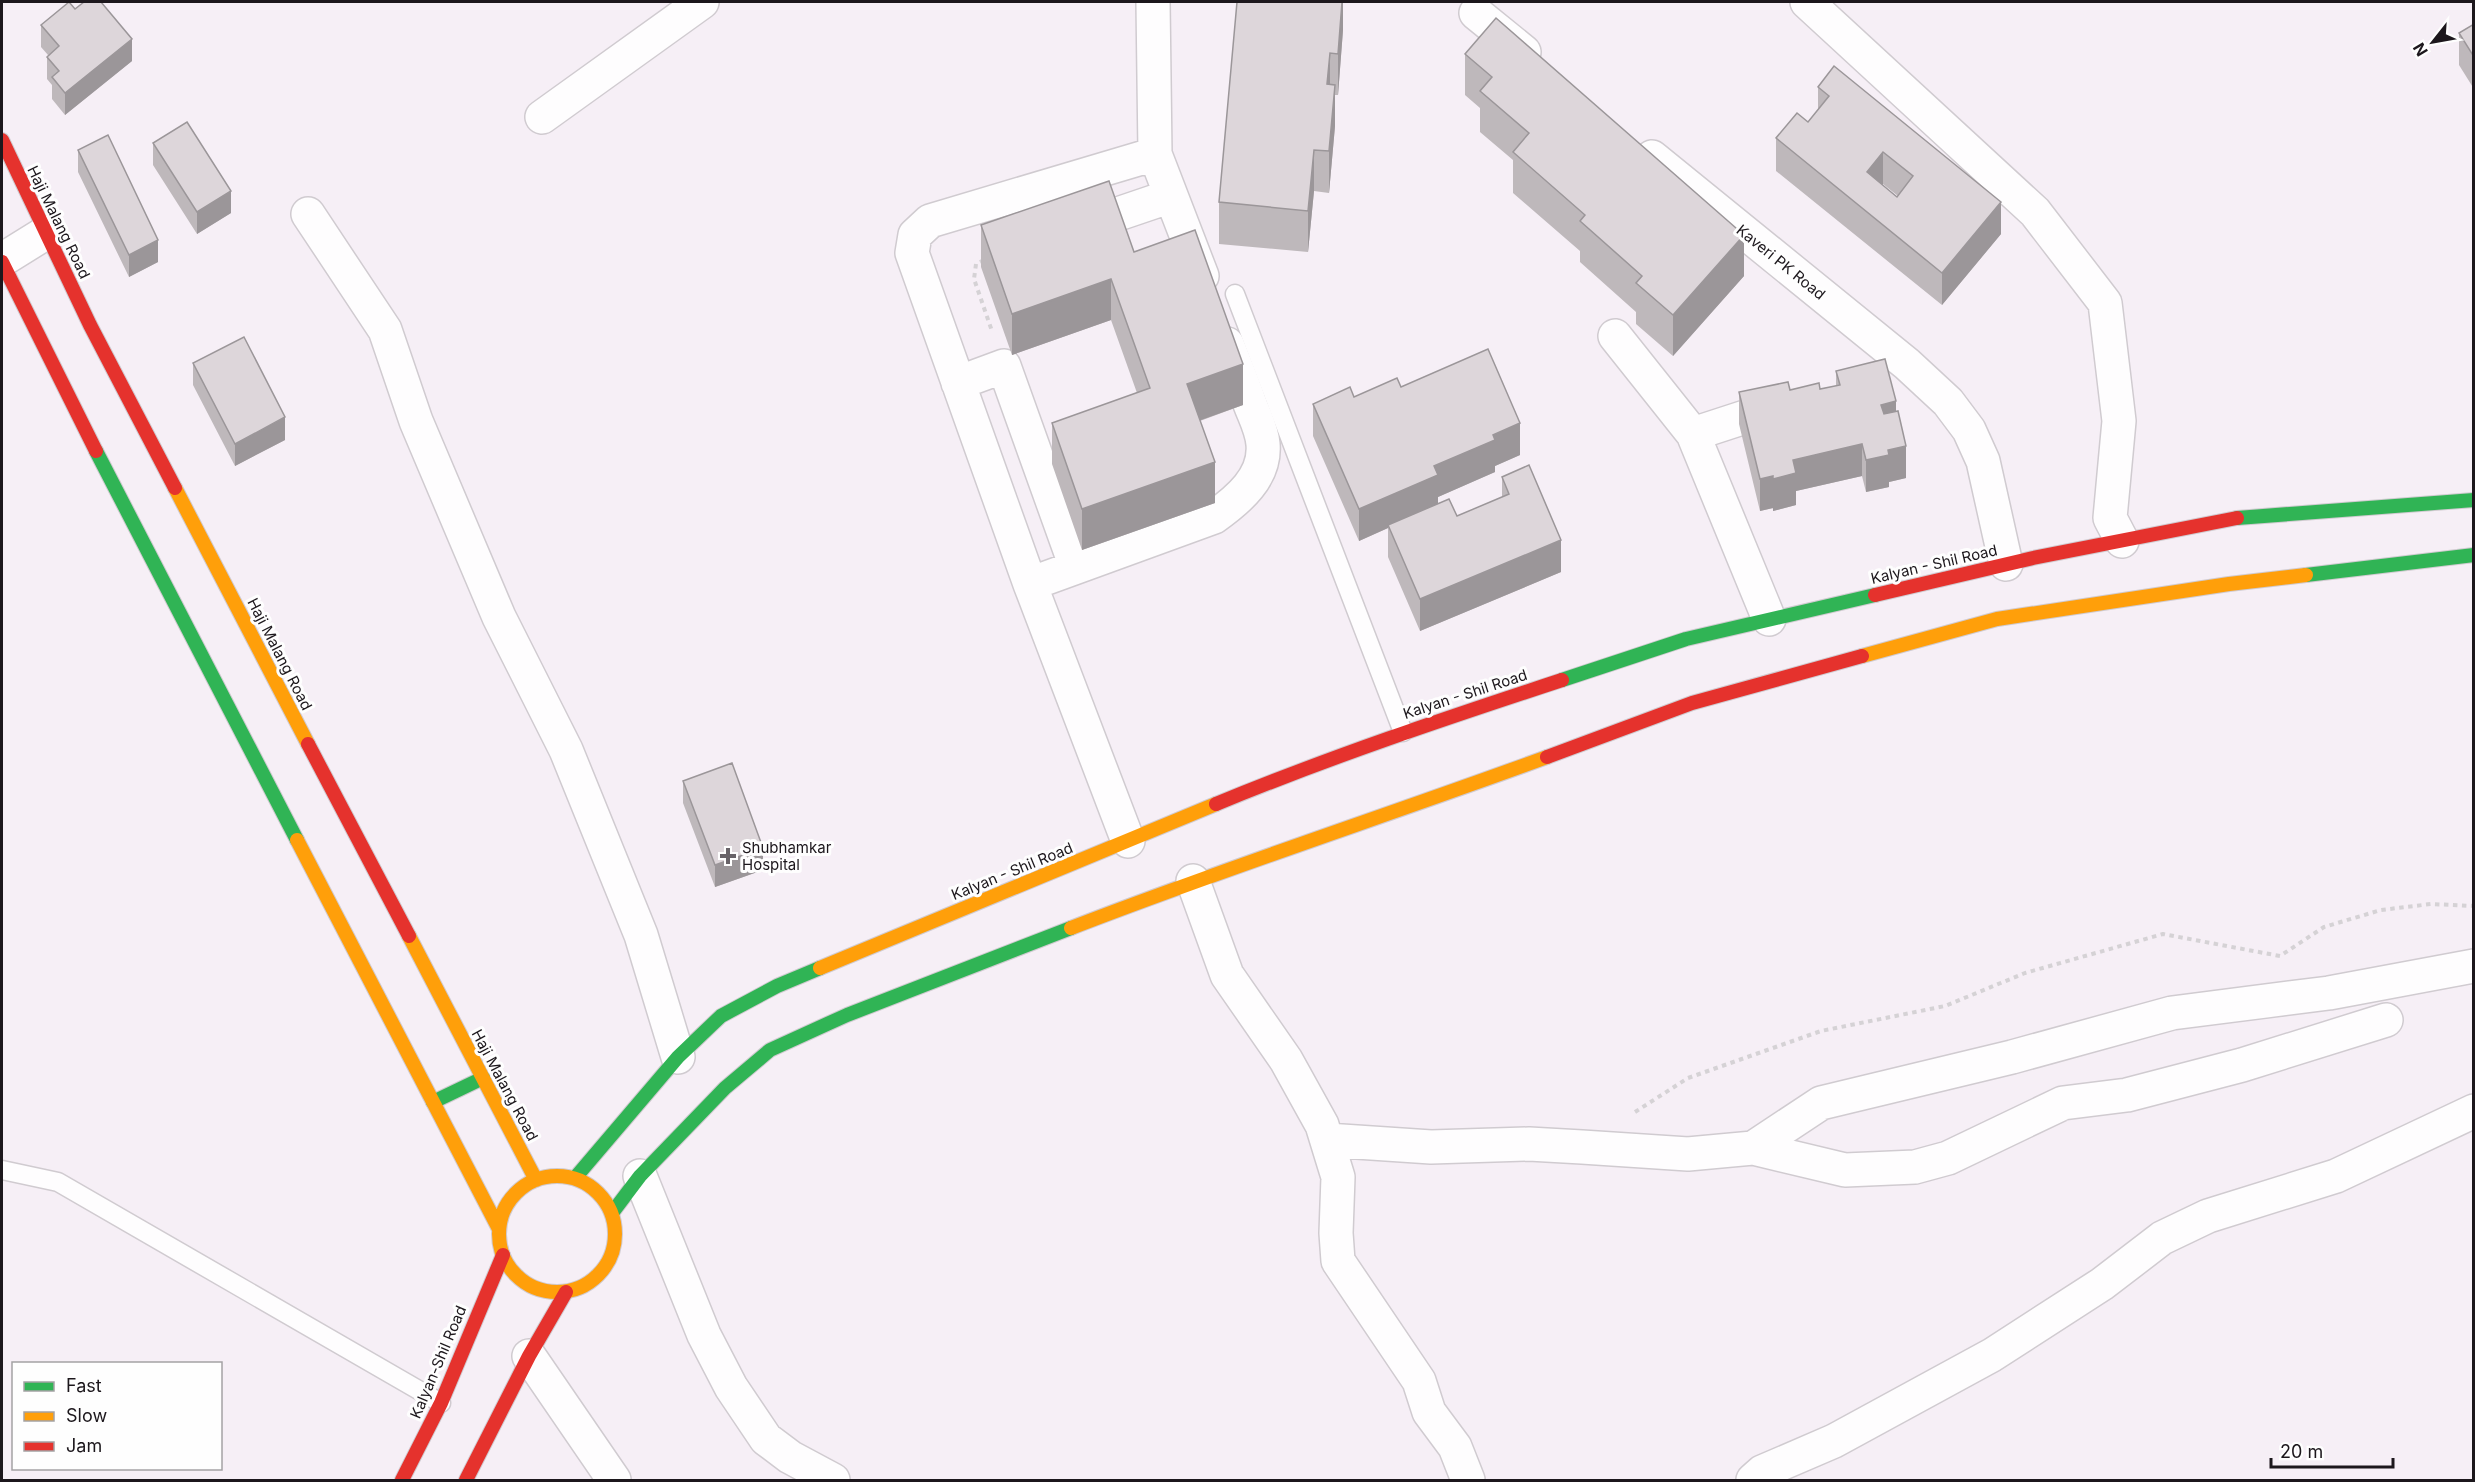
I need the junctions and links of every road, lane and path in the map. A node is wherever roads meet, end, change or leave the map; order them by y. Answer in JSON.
{"nodes":[{"id":1,"x":702,"y":2,"type":"edge"},
{"id":2,"x":1153,"y":2,"type":"edge"},
{"id":3,"x":1807,"y":2,"type":"edge"},
{"id":4,"x":1476,"y":13,"type":"dead end"},
{"id":5,"x":1549,"y":73,"type":"edge"},
{"id":6,"x":542,"y":117,"type":"dead end"},
{"id":7,"x":2,"y":140,"type":"edge"},
{"id":8,"x":1632,"y":140,"type":"edge"},
{"id":9,"x":1155,"y":154,"type":"junction"},
{"id":10,"x":1171,"y":196,"type":"junction"},
{"id":11,"x":308,"y":214,"type":"dead end"},
{"id":12,"x":1115,"y":215,"type":"edge"},
{"id":13,"x":47,"y":232,"type":"junction"},
{"id":14,"x":993,"y":257,"type":"edge"},
{"id":15,"x":2,"y":261,"type":"edge"},
{"id":16,"x":1235,"y":294,"type":"dead end"},
{"id":17,"x":1615,"y":336,"type":"dead end"},
{"id":18,"x":1004,"y":366,"type":"junction"},
{"id":19,"x":958,"y":383,"type":"junction"},
{"id":20,"x":1814,"y":394,"type":"edge"},
{"id":21,"x":1693,"y":434,"type":"junction"},
{"id":22,"x":1041,"y":468,"type":"junction"},
{"id":23,"x":995,"y":486,"type":"junction"},
{"id":24,"x":2474,"y":500,"type":"edge"},
{"id":25,"x":2122,"y":541,"type":"junction"},
{"id":26,"x":2474,"y":555,"type":"edge"},
{"id":27,"x":2006,"y":564,"type":"junction"},
{"id":28,"x":1076,"y":567,"type":"junction"},
{"id":29,"x":1030,"y":584,"type":"junction"},
{"id":30,"x":1769,"y":619,"type":"junction"},
{"id":31,"x":1402,"y":732,"type":"junction"},
{"id":32,"x":1128,"y":841,"type":"junction"},
{"id":33,"x":1193,"y":881,"type":"junction"},
{"id":34,"x":2474,"y":906,"type":"edge"},
{"id":35,"x":2474,"y":966,"type":"edge"},
{"id":36,"x":2386,"y":1020,"type":"dead end"},
{"id":37,"x":678,"y":1057,"type":"junction"},
{"id":38,"x":483,"y":1078,"type":"junction"},
{"id":39,"x":433,"y":1102,"type":"junction"},
{"id":40,"x":2474,"y":1111,"type":"edge"},
{"id":41,"x":1630,"y":1116,"type":"dead end"},
{"id":42,"x":1327,"y":1140,"type":"junction"},
{"id":43,"x":1753,"y":1148,"type":"junction"},
{"id":44,"x":2,"y":1170,"type":"edge"},
{"id":45,"x":640,"y":1176,"type":"junction"},
{"id":46,"x":575,"y":1178,"type":"junction"},
{"id":47,"x":536,"y":1180,"type":"junction"},
{"id":48,"x":612,"y":1213,"type":"junction"},
{"id":49,"x":499,"y":1229,"type":"junction"},
{"id":50,"x":503,"y":1256,"type":"junction"},
{"id":51,"x":566,"y":1292,"type":"junction"},
{"id":52,"x":529,"y":1356,"type":"junction"},
{"id":53,"x":441,"y":1403,"type":"junction"},
{"id":54,"x":402,"y":1480,"type":"edge"},
{"id":55,"x":466,"y":1480,"type":"edge"},
{"id":56,"x":614,"y":1480,"type":"edge"},
{"id":57,"x":833,"y":1480,"type":"edge"},
{"id":58,"x":1468,"y":1480,"type":"edge"},
{"id":59,"x":1752,"y":1480,"type":"edge"}],
"edges":[{"from":1,"to":6,"type":"street"},
{"from":2,"to":9,"type":"street"},
{"from":3,"to":25,"type":"street"},
{"from":4,"to":5,"type":"street"},
{"from":7,"to":13,"type":"main road","name":"Haji Malang Road"},
{"from":8,"to":27,"type":"street","name":"Kaveri PK Road"},
{"from":9,"to":10,"type":"street"},
{"from":9,"to":19,"type":"street"},
{"from":10,"to":12,"type":"street"},
{"from":10,"to":28,"type":"street"},
{"from":11,"to":37,"type":"street"},
{"from":13,"to":15,"type":"street"},
{"from":13,"to":38,"type":"main road","name":"Haji Malang Road"},
{"from":14,"to":18,"type":"path"},
{"from":15,"to":39,"type":"main road"},
{"from":16,"to":31,"type":"lane"},
{"from":17,"to":21,"type":"street"},
{"from":18,"to":19,"type":"street"},
{"from":18,"to":22,"type":"street"},
{"from":19,"to":23,"type":"street"},
{"from":20,"to":21,"type":"street"},
{"from":21,"to":30,"type":"street"},
{"from":22,"to":23,"type":"street"},
{"from":22,"to":28,"type":"street"},
{"from":23,"to":29,"type":"street"},
{"from":24,"to":25,"type":"main road","name":"Kalyan - Shil Road"},
{"from":25,"to":27,"type":"main road","name":"Kalyan - Shil Road"},
{"from":26,"to":33,"type":"main road"},
{"from":27,"to":30,"type":"main road","name":"Kalyan - Shil Road"},
{"from":28,"to":29,"type":"street"},
{"from":29,"to":32,"type":"street"},
{"from":30,"to":31,"type":"main road","name":"Kalyan - Shil Road"},
{"from":31,"to":32,"type":"main road","name":"Kalyan - Shil Road"},
{"from":32,"to":37,"type":"main road","name":"Kalyan - Shil Road"},
{"from":33,"to":42,"type":"street"},
{"from":33,"to":45,"type":"main road"},
{"from":34,"to":41,"type":"path"},
{"from":35,"to":43,"type":"street"},
{"from":36,"to":43,"type":"street"},
{"from":37,"to":46,"type":"main road","name":"Kalyan - Shil Road"},
{"from":38,"to":39,"type":"main road"},
{"from":38,"to":47,"type":"main road","name":"Haji Malang Road"},
{"from":39,"to":49,"type":"main road"},
{"from":40,"to":59,"type":"street"},
{"from":42,"to":43,"type":"street"},
{"from":42,"to":58,"type":"street"},
{"from":44,"to":53,"type":"lane"},
{"from":45,"to":48,"type":"main road"},
{"from":45,"to":57,"type":"street"},
{"from":46,"to":47,"type":"main road"},
{"from":46,"to":48,"type":"main road"},
{"from":47,"to":49,"type":"main road"},
{"from":48,"to":51,"type":"main road"},
{"from":49,"to":50,"type":"main road"},
{"from":50,"to":51,"type":"main road"},
{"from":50,"to":53,"type":"main road","name":"Kalyan-Shil Road"},
{"from":51,"to":52,"type":"main road"},
{"from":52,"to":55,"type":"main road"},
{"from":52,"to":56,"type":"street"},
{"from":53,"to":54,"type":"main road","name":"Kalyan-Shil Road"}]}
